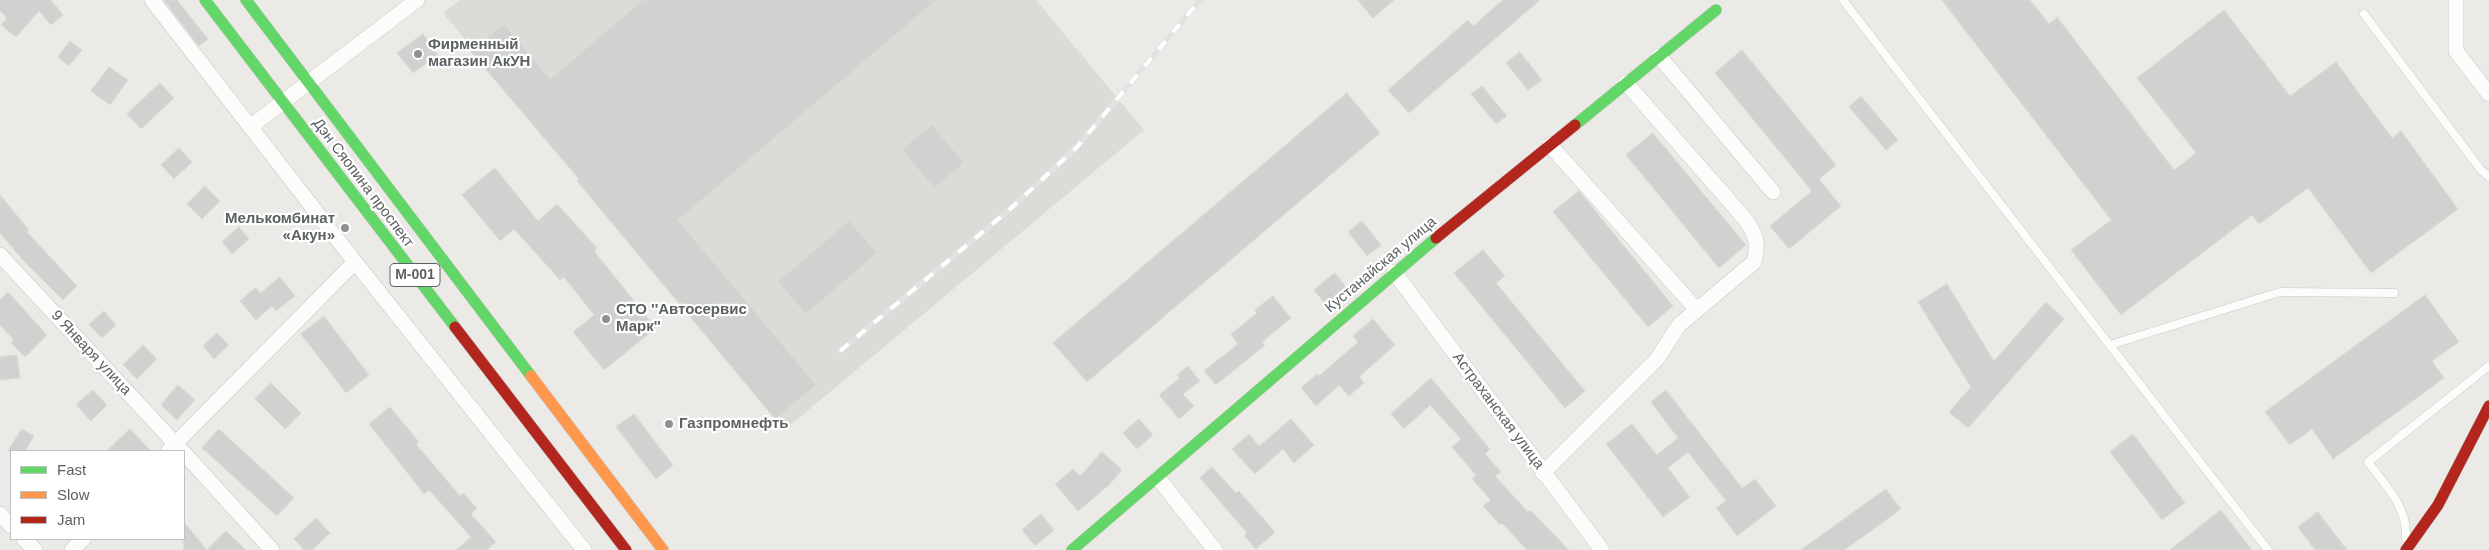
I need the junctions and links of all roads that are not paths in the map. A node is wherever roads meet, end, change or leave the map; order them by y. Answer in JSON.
{"nodes":[{"id":1,"x":152,"y":0,"type":"edge"},
{"id":2,"x":205,"y":0,"type":"edge"},
{"id":3,"x":246,"y":0,"type":"edge"},
{"id":4,"x":417,"y":0,"type":"edge"},
{"id":5,"x":1843,"y":0,"type":"edge"},
{"id":6,"x":2456,"y":0,"type":"edge"},
{"id":7,"x":1716,"y":10,"type":"dead end"},
{"id":8,"x":2364,"y":14,"type":"dead end"},
{"id":9,"x":1659,"y":56,"type":"junction"},
{"id":10,"x":309,"y":83,"type":"junction"},
{"id":11,"x":1626,"y":83,"type":"junction"},
{"id":12,"x":2489,"y":94,"type":"edge"},
{"id":13,"x":283,"y":103,"type":"junction"},
{"id":14,"x":250,"y":127,"type":"junction"},
{"id":15,"x":1550,"y":145,"type":"junction"},
{"id":16,"x":2489,"y":176,"type":"edge"},
{"id":17,"x":1774,"y":192,"type":"dead end"},
{"id":18,"x":0,"y":255,"type":"edge"},
{"id":19,"x":355,"y":262,"type":"junction"},
{"id":20,"x":1394,"y":272,"type":"junction"},
{"id":21,"x":2394,"y":293,"type":"dead end"},
{"id":22,"x":1698,"y":310,"type":"junction"},
{"id":23,"x":2110,"y":345,"type":"junction"},
{"id":24,"x":2489,"y":366,"type":"edge"},
{"id":25,"x":2489,"y":406,"type":"edge"},
{"id":26,"x":177,"y":450,"type":"edge"},
{"id":27,"x":185,"y":458,"type":"edge"},
{"id":28,"x":1544,"y":473,"type":"junction"},
{"id":29,"x":1158,"y":478,"type":"junction"},
{"id":30,"x":0,"y":514,"type":"edge"},
{"id":31,"x":10,"y":525,"type":"edge"},
{"id":32,"x":25,"y":540,"type":"edge"},
{"id":33,"x":82,"y":540,"type":"edge"},
{"id":34,"x":35,"y":550,"type":"edge"},
{"id":35,"x":72,"y":550,"type":"edge"},
{"id":36,"x":272,"y":550,"type":"edge"},
{"id":37,"x":584,"y":550,"type":"edge"},
{"id":38,"x":626,"y":550,"type":"edge"},
{"id":39,"x":663,"y":550,"type":"edge"},
{"id":40,"x":1072,"y":550,"type":"edge"},
{"id":41,"x":1214,"y":550,"type":"edge"},
{"id":42,"x":1602,"y":550,"type":"edge"},
{"id":43,"x":2268,"y":550,"type":"edge"},
{"id":44,"x":2404,"y":550,"type":"edge"}],
"edges":[{"from":1,"to":14,"type":"street"},
{"from":2,"to":13,"type":"main road","name":"Дэн Сяопина проспект","number":"M-001"},
{"from":3,"to":10,"type":"main road","name":"Дэн Сяопина проспект","number":"M-001"},
{"from":4,"to":10,"type":"street"},
{"from":5,"to":23,"type":"lane"},
{"from":6,"to":12,"type":"street"},
{"from":7,"to":9,"type":"main road","name":"Кустанайская улица"},
{"from":8,"to":16,"type":"lane"},
{"from":9,"to":11,"type":"main road","name":"Кустанайская улица"},
{"from":9,"to":17,"type":"street"},
{"from":10,"to":13,"type":"street"},
{"from":10,"to":39,"type":"main road","name":"Дэн Сяопина проспект","number":"M-001"},
{"from":11,"to":15,"type":"main road","name":"Кустанайская улица"},
{"from":11,"to":22,"type":"street"},
{"from":13,"to":14,"type":"street"},
{"from":13,"to":38,"type":"main road","name":"Дэн Сяопина проспект","number":"M-001"},
{"from":14,"to":19,"type":"street"},
{"from":15,"to":20,"type":"main road","name":"Кустанайская улица"},
{"from":15,"to":22,"type":"street"},
{"from":18,"to":26,"type":"street","name":"9 Января улица"},
{"from":19,"to":26,"type":"street"},
{"from":19,"to":37,"type":"street"},
{"from":20,"to":28,"type":"street","name":"Астраханская улица"},
{"from":20,"to":29,"type":"main road","name":"Кустанайская улица"},
{"from":21,"to":23,"type":"lane"},
{"from":22,"to":28,"type":"street"},
{"from":23,"to":43,"type":"lane"},
{"from":24,"to":44,"type":"lane"},
{"from":25,"to":44,"type":"main road"},
{"from":27,"to":36,"type":"street","name":"9 Января улица"},
{"from":28,"to":42,"type":"street","name":"Астраханская улица"},
{"from":29,"to":40,"type":"main road","name":"Кустанайская улица"},
{"from":29,"to":41,"type":"street"},
{"from":30,"to":31,"type":"street"},
{"from":32,"to":34,"type":"street"},
{"from":33,"to":35,"type":"street"}]}
